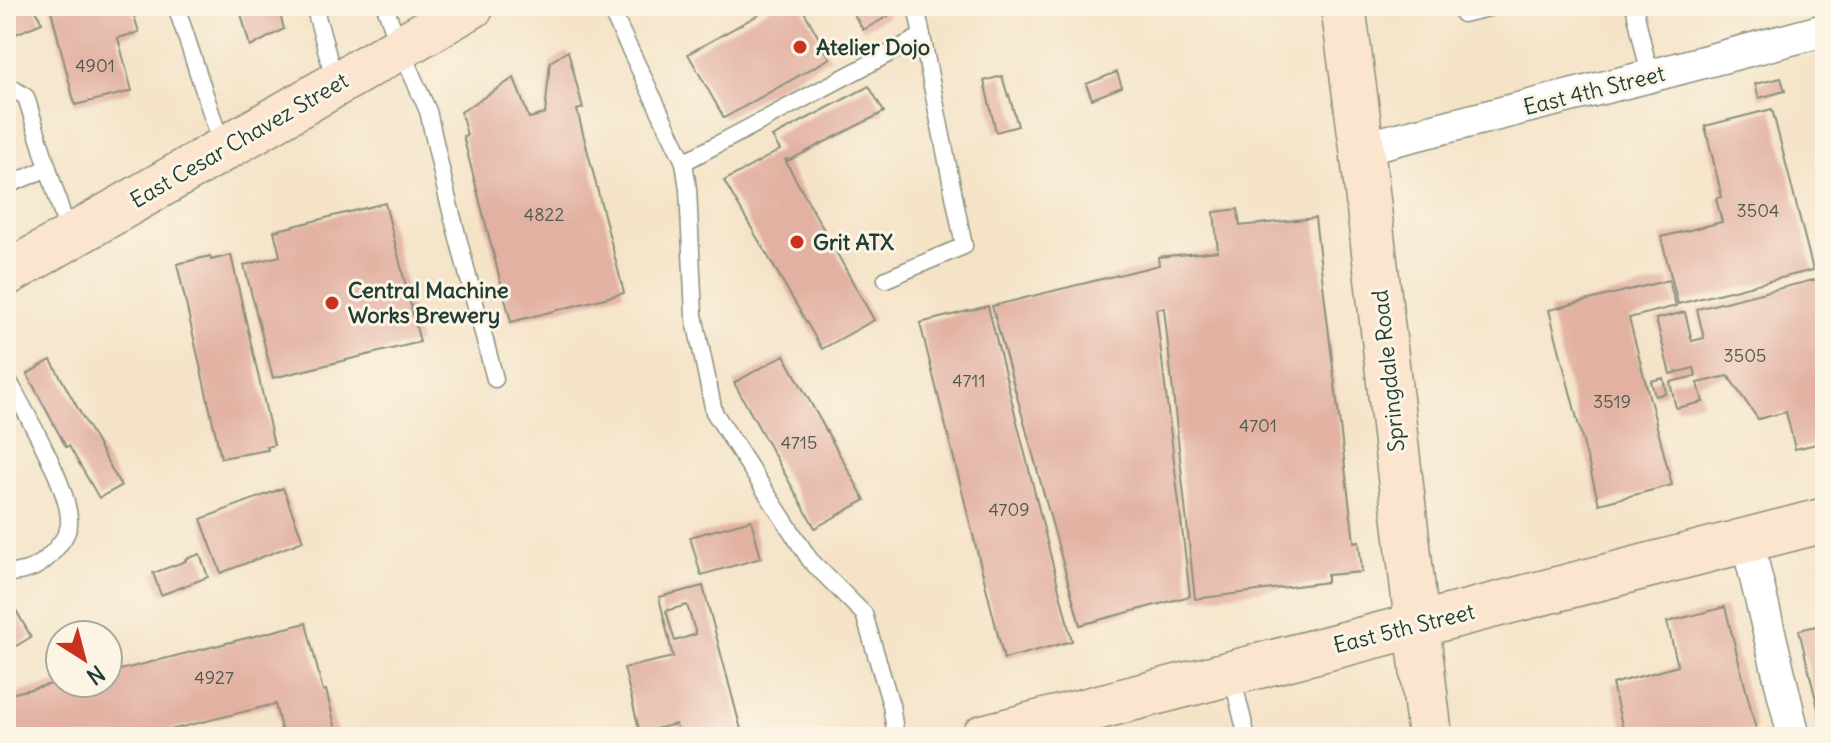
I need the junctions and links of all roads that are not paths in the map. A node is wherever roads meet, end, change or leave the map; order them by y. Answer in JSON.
{"nodes":[{"id":1,"x":176,"y":6,"type":"edge"},
{"id":2,"x":314,"y":6,"type":"edge"},
{"id":3,"x":385,"y":6,"type":"edge"},
{"id":4,"x":472,"y":6,"type":"edge"},
{"id":5,"x":609,"y":6,"type":"edge"},
{"id":6,"x":916,"y":6,"type":"edge"},
{"id":7,"x":1343,"y":6,"type":"edge"},
{"id":8,"x":1497,"y":6,"type":"edge"},
{"id":9,"x":1634,"y":6,"type":"edge"},
{"id":10,"x":1463,"y":14,"type":"dead end"},
{"id":11,"x":1825,"y":30,"type":"edge"},
{"id":12,"x":922,"y":36,"type":"junction"},
{"id":13,"x":399,"y":46,"type":"junction"},
{"id":14,"x":1650,"y":76,"type":"junction"},
{"id":15,"x":6,"y":84,"type":"edge"},
{"id":16,"x":336,"y":85,"type":"junction"},
{"id":17,"x":1362,"y":148,"type":"junction"},
{"id":18,"x":224,"y":150,"type":"junction"},
{"id":19,"x":684,"y":162,"type":"junction"},
{"id":20,"x":48,"y":168,"type":"junction"},
{"id":21,"x":6,"y":186,"type":"edge"},
{"id":22,"x":70,"y":238,"type":"junction"},
{"id":23,"x":6,"y":274,"type":"edge"},
{"id":24,"x":886,"y":279,"type":"dead end"},
{"id":25,"x":6,"y":376,"type":"edge"},
{"id":26,"x":495,"y":379,"type":"dead end"},
{"id":27,"x":1825,"y":520,"type":"edge"},
{"id":28,"x":1747,"y":540,"type":"junction"},
{"id":29,"x":6,"y":573,"type":"edge"},
{"id":30,"x":1416,"y":624,"type":"junction"},
{"id":31,"x":1231,"y":672,"type":"junction"},
{"id":32,"x":896,"y":737,"type":"edge"},
{"id":33,"x":983,"y":737,"type":"edge"},
{"id":34,"x":1247,"y":737,"type":"edge"},
{"id":35,"x":1430,"y":737,"type":"edge"},
{"id":36,"x":1794,"y":737,"type":"edge"}],
"edges":[{"from":1,"to":18,"type":"lane"},
{"from":2,"to":16,"type":"lane"},
{"from":3,"to":13,"type":"lane"},
{"from":4,"to":13,"type":"main road","name":"East Cesar Chavez Street"},
{"from":5,"to":19,"type":"lane"},
{"from":6,"to":12,"type":"lane"},
{"from":7,"to":17,"type":"main road","name":"Springdale Road"},
{"from":8,"to":10,"type":"lane"},
{"from":9,"to":14,"type":"lane"},
{"from":11,"to":14,"type":"street","name":"East 4th Street"},
{"from":12,"to":19,"type":"lane"},
{"from":12,"to":24,"type":"lane"},
{"from":13,"to":16,"type":"main road","name":"East Cesar Chavez Street"},
{"from":13,"to":26,"type":"lane"},
{"from":14,"to":17,"type":"street","name":"East 4th Street"},
{"from":15,"to":20,"type":"lane"},
{"from":16,"to":18,"type":"main road","name":"East Cesar Chavez Street"},
{"from":17,"to":30,"type":"main road","name":"Springdale Road"},
{"from":18,"to":22,"type":"main road","name":"East Cesar Chavez Street"},
{"from":19,"to":32,"type":"lane"},
{"from":20,"to":21,"type":"lane"},
{"from":20,"to":22,"type":"lane"},
{"from":22,"to":23,"type":"main road","name":"East Cesar Chavez Street"},
{"from":25,"to":29,"type":"lane"},
{"from":27,"to":28,"type":"main road","name":"East 5th Street"},
{"from":28,"to":30,"type":"main road","name":"East 5th Street"},
{"from":28,"to":36,"type":"street"},
{"from":30,"to":31,"type":"main road","name":"East 5th Street"},
{"from":30,"to":35,"type":"main road","name":"Springdale Road"},
{"from":31,"to":33,"type":"main road","name":"East 5th Street"},
{"from":31,"to":34,"type":"lane"}]}
